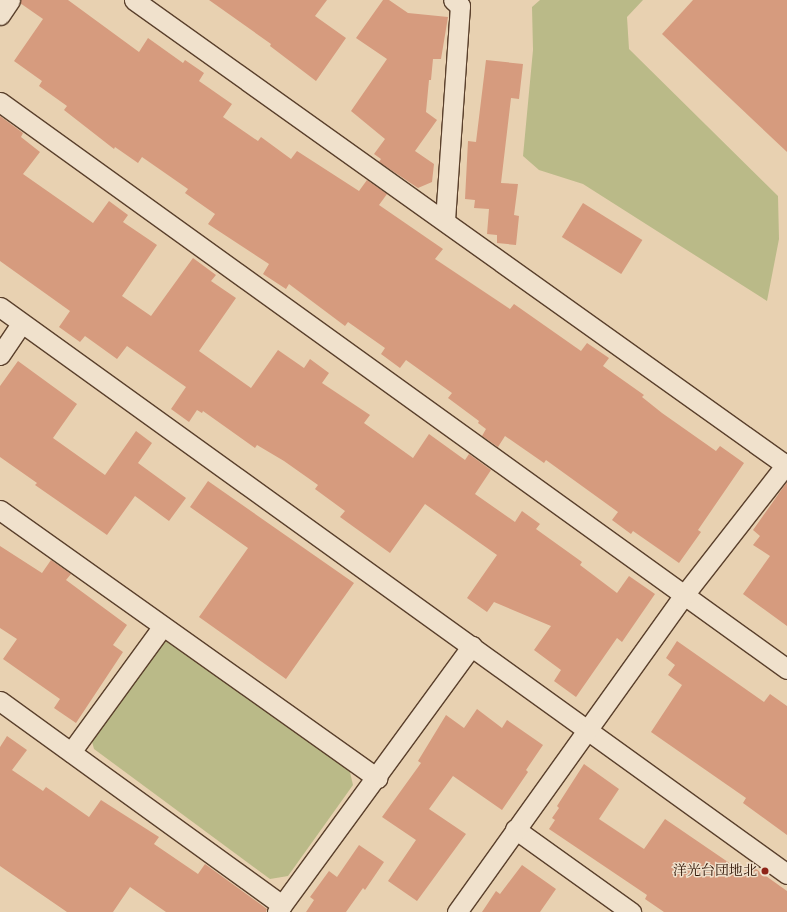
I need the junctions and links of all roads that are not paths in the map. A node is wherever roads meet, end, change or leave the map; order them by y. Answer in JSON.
{"nodes":[{"id":1,"x":10,"y":0,"type":"edge"},
{"id":2,"x":134,"y":0,"type":"edge"},
{"id":3,"x":459,"y":2,"type":"edge"},
{"id":4,"x":0,"y":15,"type":"edge"},
{"id":5,"x":0,"y":102,"type":"edge"},
{"id":6,"x":445,"y":220,"type":"junction"},
{"id":7,"x":0,"y":307,"type":"edge"},
{"id":8,"x":21,"y":324,"type":"junction"},
{"id":9,"x":0,"y":355,"type":"edge"},
{"id":10,"x":786,"y":464,"type":"edge"},
{"id":11,"x":0,"y":510,"type":"edge"},
{"id":12,"x":684,"y":595,"type":"junction"},
{"id":13,"x":162,"y":627,"type":"junction"},
{"id":14,"x":472,"y":646,"type":"junction"},
{"id":15,"x":787,"y":669,"type":"edge"},
{"id":16,"x":0,"y":701,"type":"edge"},
{"id":17,"x":589,"y":729,"type":"junction"},
{"id":18,"x":71,"y":752,"type":"junction"},
{"id":19,"x":377,"y":778,"type":"junction"},
{"id":20,"x":515,"y":829,"type":"junction"},
{"id":21,"x":787,"y":874,"type":"edge"},
{"id":22,"x":280,"y":909,"type":"edge"},
{"id":23,"x":457,"y":912,"type":"edge"},
{"id":24,"x":631,"y":912,"type":"edge"}],
"edges":[{"from":1,"to":4,"type":"street"},
{"from":2,"to":6,"type":"street"},
{"from":3,"to":6,"type":"street"},
{"from":5,"to":12,"type":"street"},
{"from":6,"to":10,"type":"street"},
{"from":7,"to":8,"type":"street"},
{"from":8,"to":9,"type":"street"},
{"from":8,"to":14,"type":"street"},
{"from":10,"to":12,"type":"street"},
{"from":11,"to":13,"type":"street"},
{"from":12,"to":15,"type":"street"},
{"from":12,"to":17,"type":"street"},
{"from":13,"to":18,"type":"street"},
{"from":13,"to":19,"type":"street"},
{"from":14,"to":17,"type":"street"},
{"from":14,"to":19,"type":"street"},
{"from":16,"to":18,"type":"street"},
{"from":17,"to":20,"type":"street"},
{"from":17,"to":21,"type":"street"},
{"from":18,"to":22,"type":"street"},
{"from":19,"to":22,"type":"street"},
{"from":20,"to":23,"type":"street"},
{"from":20,"to":24,"type":"street"}]}
